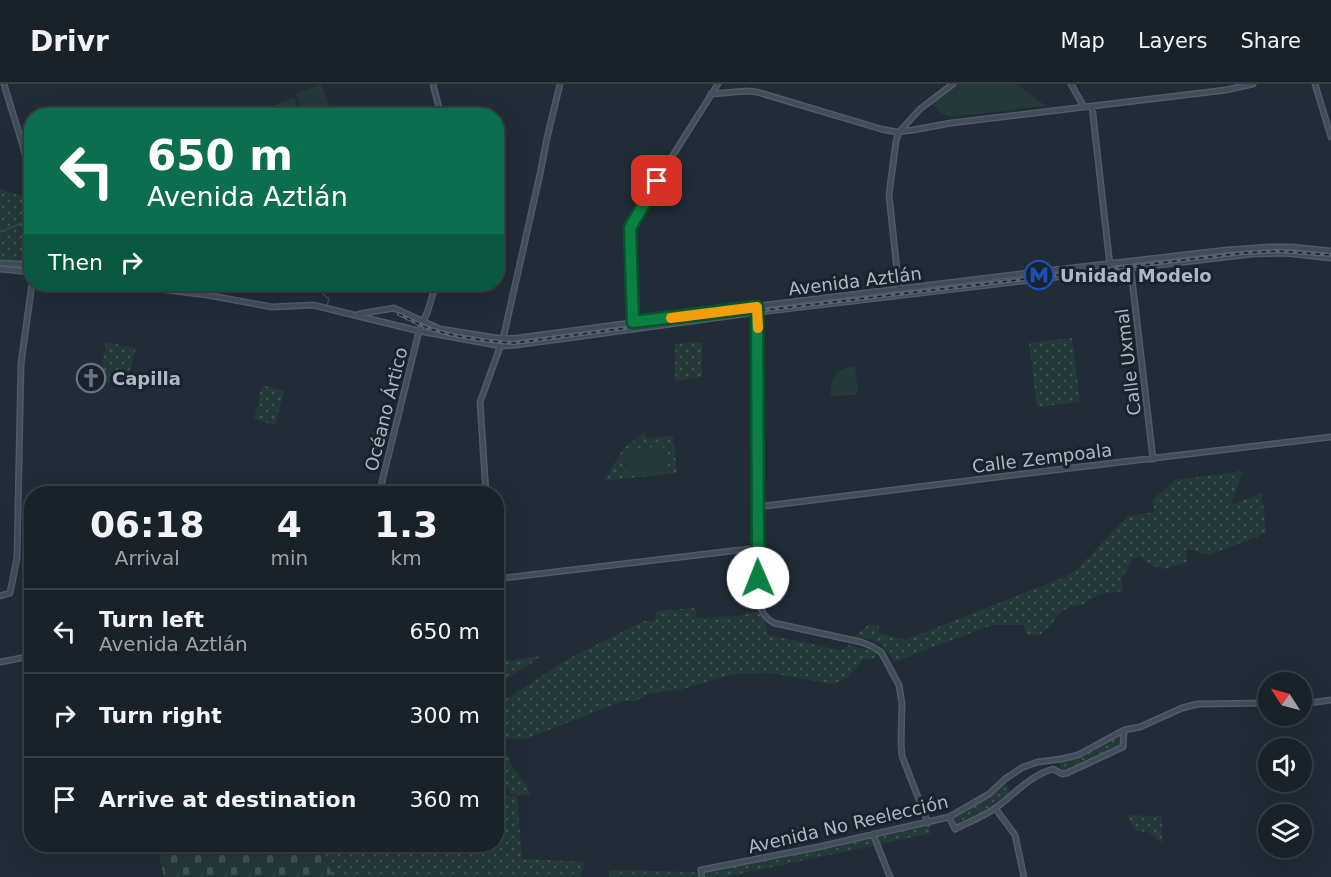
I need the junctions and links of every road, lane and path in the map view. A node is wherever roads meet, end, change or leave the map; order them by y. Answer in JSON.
{"nodes":[{"id":1,"x":4,"y":84,"type":"edge"},
{"id":2,"x":433,"y":84,"type":"edge"},
{"id":3,"x":560,"y":84,"type":"edge"},
{"id":4,"x":718,"y":84,"type":"edge"},
{"id":5,"x":952,"y":84,"type":"edge"},
{"id":6,"x":1071,"y":84,"type":"edge"},
{"id":7,"x":1253,"y":84,"type":"edge"},
{"id":8,"x":1315,"y":84,"type":"edge"},
{"id":9,"x":711,"y":94,"type":"junction"},
{"id":10,"x":1092,"y":106,"type":"junction"},
{"id":11,"x":1084,"y":107,"type":"junction"},
{"id":12,"x":439,"y":108,"type":"edge"},
{"id":13,"x":899,"y":132,"type":"junction"},
{"id":14,"x":1331,"y":137,"type":"edge"},
{"id":15,"x":24,"y":154,"type":"edge"},
{"id":16,"x":1331,"y":251,"type":"edge"},
{"id":17,"x":1331,"y":258,"type":"edge"},
{"id":18,"x":0,"y":263,"type":"edge"},
{"id":19,"x":24,"y":264,"type":"edge"},
{"id":20,"x":1110,"y":264,"type":"junction"},
{"id":21,"x":1130,"y":265,"type":"junction"},
{"id":22,"x":0,"y":269,"type":"edge"},
{"id":23,"x":1110,"y":270,"type":"junction"},
{"id":24,"x":24,"y":271,"type":"edge"},
{"id":25,"x":899,"y":289,"type":"junction"},
{"id":26,"x":31,"y":291,"type":"edge"},
{"id":27,"x":176,"y":291,"type":"edge"},
{"id":28,"x":433,"y":291,"type":"edge"},
{"id":29,"x":757,"y":307,"type":"junction"},
{"id":30,"x":758,"y":312,"type":"junction"},
{"id":31,"x":427,"y":313,"type":"junction"},
{"id":32,"x":352,"y":314,"type":"junction"},
{"id":33,"x":413,"y":317,"type":"junction"},
{"id":34,"x":424,"y":322,"type":"junction"},
{"id":35,"x":633,"y":322,"type":"junction"},
{"id":36,"x":419,"y":331,"type":"junction"},
{"id":37,"x":502,"y":339,"type":"junction"},
{"id":38,"x":501,"y":346,"type":"junction"},
{"id":39,"x":1331,"y":437,"type":"edge"},
{"id":40,"x":1153,"y":459,"type":"junction"},
{"id":41,"x":381,"y":486,"type":"edge"},
{"id":42,"x":485,"y":486,"type":"edge"},
{"id":43,"x":757,"y":507,"type":"junction"},
{"id":44,"x":758,"y":548,"type":"junction"},
{"id":45,"x":504,"y":578,"type":"edge"},
{"id":46,"x":0,"y":596,"type":"edge"},
{"id":47,"x":24,"y":658,"type":"edge"},
{"id":48,"x":0,"y":662,"type":"edge"},
{"id":49,"x":1331,"y":700,"type":"edge"},
{"id":50,"x":1312,"y":702,"type":"edge"},
{"id":51,"x":1258,"y":703,"type":"edge"},
{"id":52,"x":1124,"y":730,"type":"junction"},
{"id":53,"x":995,"y":808,"type":"junction"},
{"id":54,"x":949,"y":817,"type":"junction"},
{"id":55,"x":928,"y":823,"type":"junction"},
{"id":56,"x":873,"y":834,"type":"junction"},
{"id":57,"x":702,"y":877,"type":"edge"},
{"id":58,"x":890,"y":877,"type":"edge"},
{"id":59,"x":1024,"y":877,"type":"edge"}],
"edges":[{"from":1,"to":15,"type":"street"},
{"from":2,"to":12,"type":"street"},
{"from":3,"to":37,"type":"street"},
{"from":4,"to":9,"type":"street"},
{"from":5,"to":13,"type":"street"},
{"from":6,"to":11,"type":"street"},
{"from":7,"to":10,"type":"street"},
{"from":8,"to":14,"type":"street"},
{"from":9,"to":13,"type":"street"},
{"from":9,"to":35,"type":"street"},
{"from":10,"to":11,"type":"street"},
{"from":10,"to":20,"type":"street"},
{"from":11,"to":13,"type":"street"},
{"from":13,"to":25,"type":"street"},
{"from":16,"to":21,"type":"street","name":"Avenida Aztlán"},
{"from":17,"to":21,"type":"street","name":"Avenida Aztlán"},
{"from":18,"to":19,"type":"street"},
{"from":20,"to":21,"type":"street","name":"Avenida Aztlán"},
{"from":20,"to":23,"type":"street"},
{"from":20,"to":25,"type":"street","name":"Avenida Aztlán"},
{"from":21,"to":23,"type":"street","name":"Avenida Aztlán"},
{"from":21,"to":40,"type":"street","name":"Calle Uxmal"},
{"from":22,"to":24,"type":"street"},
{"from":23,"to":30,"type":"street","name":"Avenida Aztlán"},
{"from":25,"to":29,"type":"street","name":"Avenida Aztlán"},
{"from":26,"to":46,"type":"street"},
{"from":27,"to":32,"type":"street","name":"Avenida Aztlán"},
{"from":28,"to":31,"type":"street","name":"Océano Ártico"},
{"from":29,"to":30,"type":"street"},
{"from":29,"to":35,"type":"street","name":"Avenida Aztlán"},
{"from":30,"to":38,"type":"street","name":"Avenida Aztlán"},
{"from":30,"to":43,"type":"street"},
{"from":31,"to":33,"type":"street"},
{"from":31,"to":34,"type":"street","name":"Océano Ártico"},
{"from":32,"to":33,"type":"street","name":"Avenida Aztlán"},
{"from":32,"to":36,"type":"street","name":"Avenida Aztlán"},
{"from":33,"to":34,"type":"street","name":"Avenida Aztlán"},
{"from":34,"to":36,"type":"street","name":"Océano Ártico"},
{"from":34,"to":37,"type":"street","name":"Avenida Aztlán"},
{"from":35,"to":37,"type":"street","name":"Avenida Aztlán"},
{"from":36,"to":38,"type":"street","name":"Avenida Aztlán"},
{"from":36,"to":41,"type":"street","name":"Océano Ártico"},
{"from":37,"to":38,"type":"street"},
{"from":38,"to":42,"type":"street"},
{"from":39,"to":40,"type":"street","name":"Calle Zempoala"},
{"from":40,"to":43,"type":"street","name":"Calle Zempoala"},
{"from":43,"to":44,"type":"street"},
{"from":44,"to":45,"type":"street"},
{"from":44,"to":55,"type":"street"},
{"from":47,"to":48,"type":"street"},
{"from":49,"to":50,"type":"street"},
{"from":51,"to":52,"type":"street","name":"Avenida No Reelección"},
{"from":52,"to":53,"type":"street","name":"Avenida No Reelección"},
{"from":52,"to":54,"type":"street","name":"Avenida No Reelección"},
{"from":53,"to":54,"type":"street","name":"Avenida No Reelección"},
{"from":53,"to":59,"type":"street"},
{"from":54,"to":55,"type":"street","name":"Avenida No Reelección"},
{"from":55,"to":56,"type":"street","name":"Avenida No Reelección"},
{"from":56,"to":57,"type":"street","name":"Avenida No Reelección"},
{"from":56,"to":58,"type":"street"}]}
